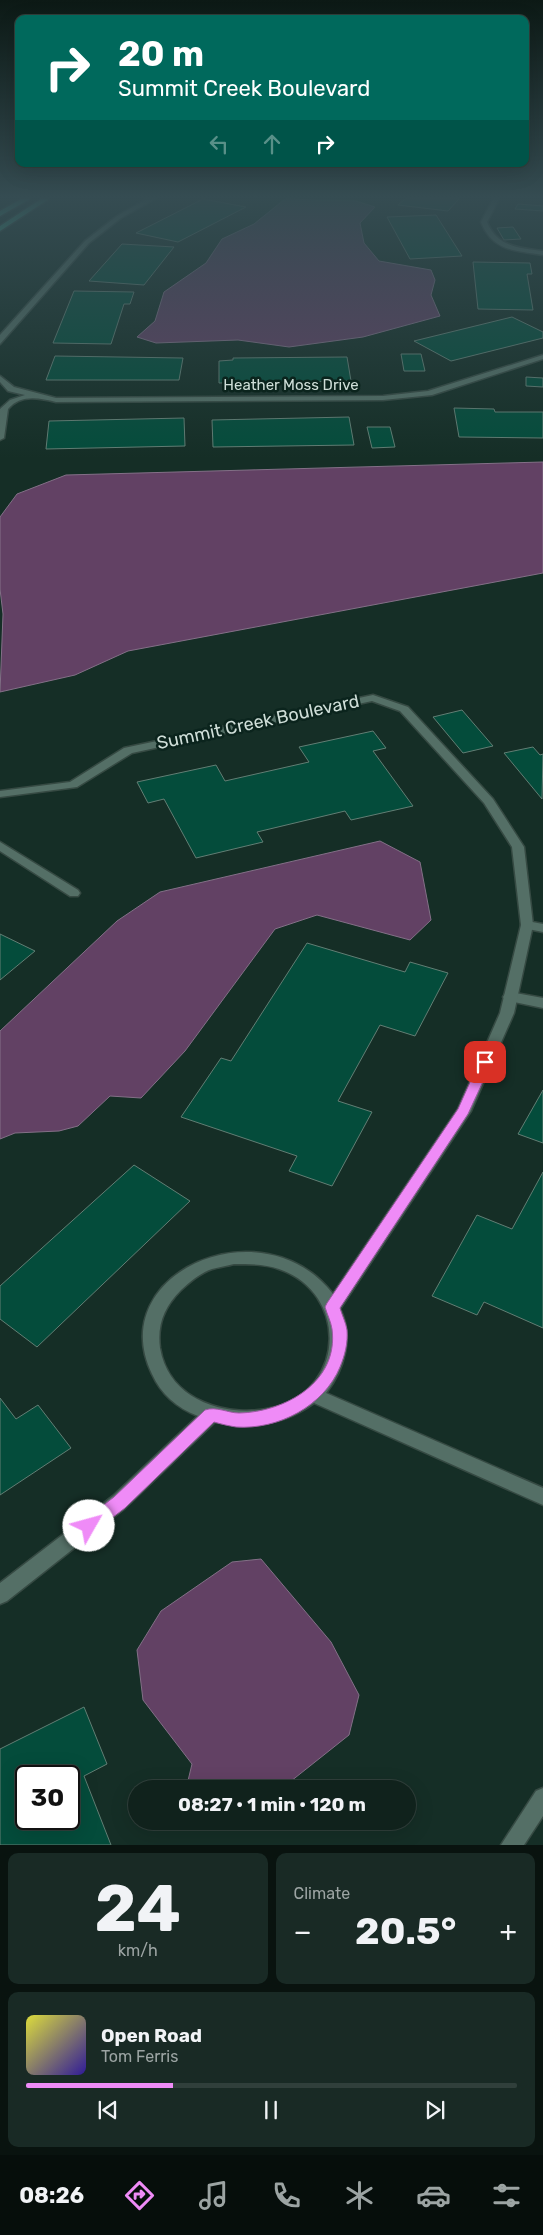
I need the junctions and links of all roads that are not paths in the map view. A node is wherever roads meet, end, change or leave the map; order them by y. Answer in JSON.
{"nodes":[{"id":1,"x":48,"y":285,"type":"edge"},
{"id":2,"x":0,"y":342,"type":"edge"},
{"id":3,"x":543,"y":357,"type":"edge"},
{"id":4,"x":0,"y":378,"type":"edge"},
{"id":5,"x":34,"y":395,"type":"junction"},
{"id":6,"x":0,"y":438,"type":"edge"},
{"id":7,"x":0,"y":794,"type":"edge"},
{"id":8,"x":0,"y":846,"type":"edge"},
{"id":9,"x":74,"y":893,"type":"dead end"},
{"id":10,"x":527,"y":925,"type":"junction"},
{"id":11,"x":543,"y":928,"type":"edge"},
{"id":12,"x":510,"y":997,"type":"junction"},
{"id":13,"x":543,"y":1003,"type":"edge"},
{"id":14,"x":333,"y":1307,"type":"junction"},
{"id":15,"x":313,"y":1395,"type":"junction"},
{"id":16,"x":211,"y":1415,"type":"junction"},
{"id":17,"x":543,"y":1497,"type":"edge"},
{"id":18,"x":0,"y":1595,"type":"edge"},
{"id":19,"x":543,"y":1798,"type":"edge"},
{"id":20,"x":512,"y":1845,"type":"edge"}],
"edges":[{"from":1,"to":2,"type":"street"},
{"from":3,"to":5,"type":"street","name":"Heather Moss Drive"},
{"from":4,"to":5,"type":"street","name":"Heather Moss Drive"},
{"from":5,"to":6,"type":"street","name":"Heather Moss Drive"},
{"from":7,"to":10,"type":"street","name":"Summit Creek Boulevard"},
{"from":8,"to":9,"type":"street"},
{"from":10,"to":11,"type":"street"},
{"from":10,"to":12,"type":"street","name":"Summit Creek Boulevard"},
{"from":12,"to":13,"type":"street"},
{"from":12,"to":14,"type":"street","name":"Summit Creek Boulevard"},
{"from":14,"to":15,"type":"street"},
{"from":14,"to":16,"type":"street"},
{"from":15,"to":16,"type":"street"},
{"from":15,"to":17,"type":"street"},
{"from":16,"to":18,"type":"street"},
{"from":19,"to":20,"type":"street"}]}
